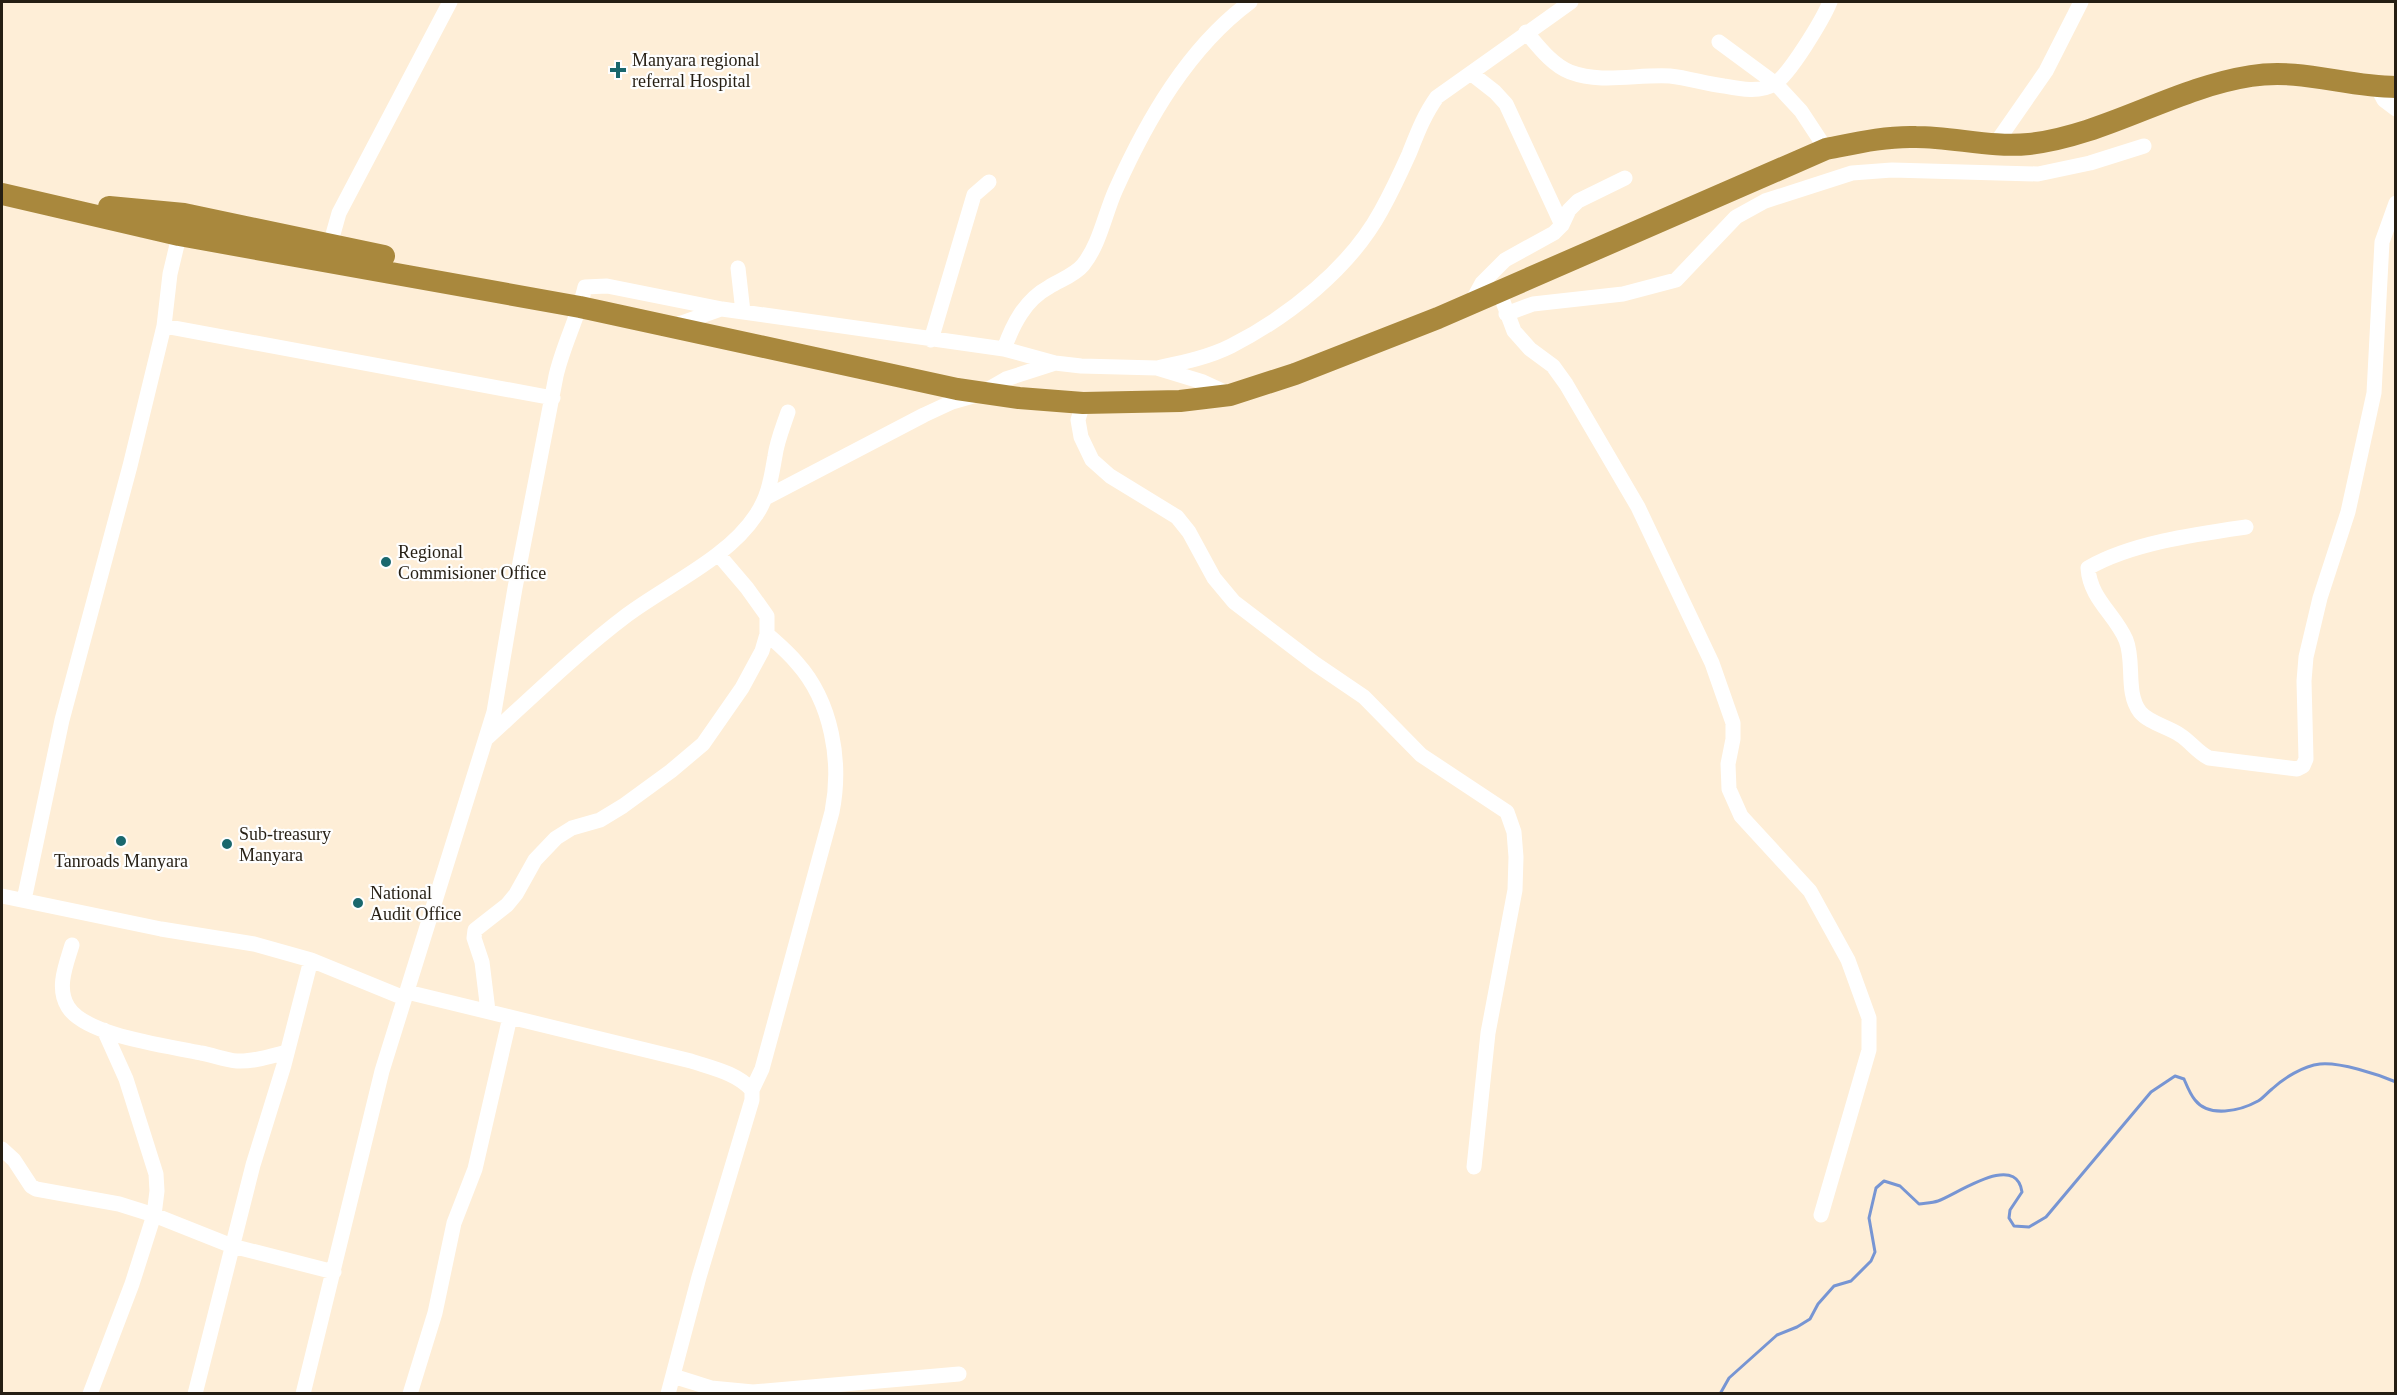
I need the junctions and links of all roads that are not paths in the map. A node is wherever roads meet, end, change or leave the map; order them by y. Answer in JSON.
{"nodes":[{"id":1,"x":450,"y":2,"type":"edge"},
{"id":2,"x":1250,"y":2,"type":"edge"},
{"id":3,"x":1571,"y":2,"type":"edge"},
{"id":4,"x":1830,"y":2,"type":"edge"},
{"id":5,"x":2081,"y":2,"type":"edge"},
{"id":6,"x":1527,"y":32,"type":"junction"},
{"id":7,"x":1719,"y":42,"type":"dead end"},
{"id":8,"x":1472,"y":74,"type":"junction"},
{"id":9,"x":1776,"y":84,"type":"junction"},
{"id":10,"x":2386,"y":86,"type":"edge"},
{"id":11,"x":2396,"y":109,"type":"edge"},
{"id":12,"x":1996,"y":143,"type":"junction"},
{"id":13,"x":2144,"y":146,"type":"dead end"},
{"id":14,"x":1826,"y":149,"type":"junction"},
{"id":15,"x":1625,"y":178,"type":"dead end"},
{"id":16,"x":989,"y":182,"type":"dead end"},
{"id":17,"x":2,"y":194,"type":"edge"},
{"id":18,"x":2396,"y":203,"type":"edge"},
{"id":19,"x":182,"y":225,"type":"junction"},
{"id":20,"x":1562,"y":225,"type":"junction"},
{"id":21,"x":327,"y":253,"type":"junction"},
{"id":22,"x":738,"y":268,"type":"dead end"},
{"id":23,"x":1499,"y":291,"type":"junction"},
{"id":24,"x":1471,"y":303,"type":"junction"},
{"id":25,"x":580,"y":307,"type":"junction"},
{"id":26,"x":722,"y":309,"type":"junction"},
{"id":27,"x":743,"y":312,"type":"junction"},
{"id":28,"x":1506,"y":314,"type":"junction"},
{"id":29,"x":164,"y":326,"type":"junction"},
{"id":30,"x":670,"y":327,"type":"junction"},
{"id":31,"x":931,"y":340,"type":"junction"},
{"id":32,"x":1005,"y":348,"type":"junction"},
{"id":33,"x":1055,"y":363,"type":"junction"},
{"id":34,"x":1157,"y":368,"type":"junction"},
{"id":35,"x":980,"y":394,"type":"junction"},
{"id":36,"x":1230,"y":395,"type":"junction"},
{"id":37,"x":553,"y":398,"type":"junction"},
{"id":38,"x":1083,"y":403,"type":"junction"},
{"id":39,"x":788,"y":412,"type":"dead end"},
{"id":40,"x":767,"y":497,"type":"junction"},
{"id":41,"x":2246,"y":526,"type":"dead end"},
{"id":42,"x":718,"y":554,"type":"junction"},
{"id":43,"x":767,"y":634,"type":"junction"},
{"id":44,"x":485,"y":739,"type":"junction"},
{"id":45,"x":2,"y":896,"type":"edge"},
{"id":46,"x":24,"y":900,"type":"junction"},
{"id":47,"x":72,"y":945,"type":"dead end"},
{"id":48,"x":311,"y":960,"type":"junction"},
{"id":49,"x":406,"y":995,"type":"junction"},
{"id":50,"x":488,"y":1011,"type":"junction"},
{"id":51,"x":510,"y":1017,"type":"junction"},
{"id":52,"x":104,"y":1030,"type":"junction"},
{"id":53,"x":287,"y":1052,"type":"junction"},
{"id":54,"x":752,"y":1090,"type":"junction"},
{"id":55,"x":2,"y":1149,"type":"edge"},
{"id":56,"x":1474,"y":1167,"type":"dead end"},
{"id":57,"x":154,"y":1215,"type":"junction"},
{"id":58,"x":1821,"y":1215,"type":"dead end"},
{"id":59,"x":232,"y":1246,"type":"junction"},
{"id":60,"x":334,"y":1272,"type":"junction"},
{"id":61,"x":959,"y":1374,"type":"dead end"},
{"id":62,"x":673,"y":1376,"type":"junction"},
{"id":63,"x":90,"y":1394,"type":"edge"},
{"id":64,"x":195,"y":1394,"type":"edge"},
{"id":65,"x":303,"y":1394,"type":"edge"},
{"id":66,"x":410,"y":1394,"type":"edge"},
{"id":67,"x":668,"y":1394,"type":"edge"}],
"edges":[{"from":1,"to":21,"type":"street"},
{"from":2,"to":32,"type":"street"},
{"from":3,"to":6,"type":"street"},
{"from":4,"to":9,"type":"street"},
{"from":5,"to":12,"type":"street"},
{"from":6,"to":8,"type":"street"},
{"from":6,"to":9,"type":"street"},
{"from":7,"to":9,"type":"street"},
{"from":8,"to":20,"type":"street"},
{"from":8,"to":34,"type":"street"},
{"from":9,"to":14,"type":"street"},
{"from":10,"to":11,"type":"street"},
{"from":10,"to":12,"type":"highway"},
{"from":12,"to":14,"type":"highway"},
{"from":13,"to":28,"type":"street"},
{"from":14,"to":23,"type":"highway"},
{"from":15,"to":20,"type":"street"},
{"from":16,"to":31,"type":"street"},
{"from":17,"to":19,"type":"highway"},
{"from":18,"to":41,"type":"street"},
{"from":19,"to":21,"type":"highway"},
{"from":19,"to":29,"type":"street"},
{"from":20,"to":24,"type":"street"},
{"from":21,"to":25,"type":"highway"},
{"from":22,"to":27,"type":"street"},
{"from":23,"to":24,"type":"highway"},
{"from":23,"to":28,"type":"street"},
{"from":24,"to":36,"type":"highway"},
{"from":25,"to":26,"type":"street"},
{"from":25,"to":30,"type":"highway"},
{"from":25,"to":37,"type":"street"},
{"from":26,"to":27,"type":"street"},
{"from":26,"to":30,"type":"street"},
{"from":27,"to":31,"type":"street"},
{"from":28,"to":58,"type":"street"},
{"from":29,"to":37,"type":"street"},
{"from":29,"to":46,"type":"street"},
{"from":30,"to":35,"type":"highway"},
{"from":31,"to":32,"type":"street"},
{"from":32,"to":33,"type":"street"},
{"from":33,"to":34,"type":"street"},
{"from":33,"to":35,"type":"street"},
{"from":34,"to":36,"type":"street"},
{"from":35,"to":38,"type":"highway"},
{"from":35,"to":40,"type":"street"},
{"from":36,"to":38,"type":"highway"},
{"from":37,"to":44,"type":"street"},
{"from":38,"to":56,"type":"street"},
{"from":39,"to":40,"type":"street"},
{"from":40,"to":42,"type":"street"},
{"from":42,"to":43,"type":"street"},
{"from":42,"to":44,"type":"street"},
{"from":43,"to":50,"type":"street"},
{"from":43,"to":54,"type":"street"},
{"from":44,"to":49,"type":"street"},
{"from":45,"to":46,"type":"street"},
{"from":46,"to":48,"type":"street"},
{"from":47,"to":52,"type":"street"},
{"from":48,"to":49,"type":"street"},
{"from":48,"to":53,"type":"street"},
{"from":49,"to":50,"type":"street"},
{"from":49,"to":60,"type":"street"},
{"from":50,"to":51,"type":"street"},
{"from":51,"to":54,"type":"street"},
{"from":51,"to":66,"type":"street"},
{"from":52,"to":53,"type":"street"},
{"from":52,"to":57,"type":"street"},
{"from":53,"to":59,"type":"street"},
{"from":54,"to":62,"type":"street"},
{"from":55,"to":57,"type":"street"},
{"from":57,"to":59,"type":"street"},
{"from":57,"to":63,"type":"street"},
{"from":59,"to":60,"type":"street"},
{"from":59,"to":64,"type":"street"},
{"from":60,"to":65,"type":"street"},
{"from":61,"to":62,"type":"street"},
{"from":62,"to":67,"type":"street"}]}
